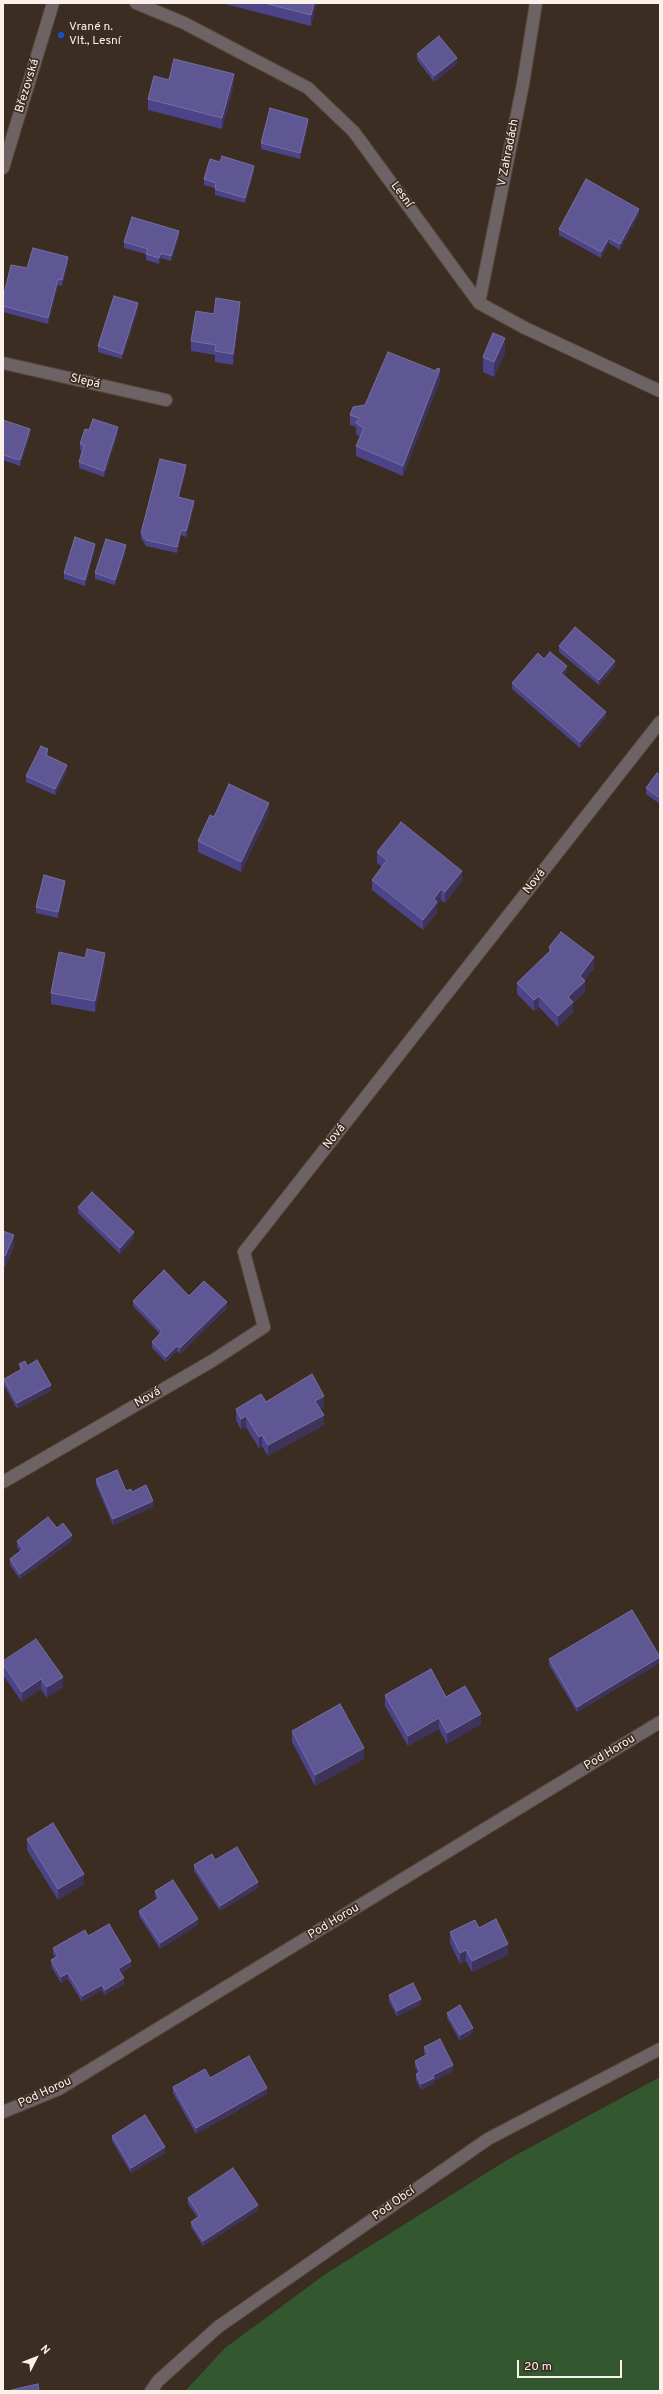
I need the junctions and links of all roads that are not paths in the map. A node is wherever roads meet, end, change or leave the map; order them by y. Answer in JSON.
{"nodes":[{"id":1,"x":53,"y":3,"type":"edge"},
{"id":2,"x":136,"y":3,"type":"edge"},
{"id":3,"x":536,"y":3,"type":"edge"},
{"id":4,"x":3,"y":168,"type":"edge"},
{"id":5,"x":479,"y":302,"type":"junction"},
{"id":6,"x":3,"y":363,"type":"edge"},
{"id":7,"x":660,"y":391,"type":"edge"},
{"id":8,"x":166,"y":400,"type":"dead end"},
{"id":9,"x":660,"y":722,"type":"edge"},
{"id":10,"x":3,"y":1482,"type":"edge"},
{"id":11,"x":660,"y":1722,"type":"edge"},
{"id":12,"x":660,"y":2049,"type":"edge"},
{"id":13,"x":3,"y":2112,"type":"edge"},
{"id":14,"x":151,"y":2391,"type":"edge"}],
"edges":[{"from":1,"to":4,"type":"street","name":"Březovská"},
{"from":2,"to":5,"type":"street","name":"Lesní"},
{"from":3,"to":5,"type":"street","name":"V Zahradách"},
{"from":5,"to":7,"type":"street","name":"Lesní"},
{"from":6,"to":8,"type":"street","name":"Slepá"},
{"from":9,"to":10,"type":"street","name":"Nová"},
{"from":11,"to":13,"type":"street","name":"Pod Horou"},
{"from":12,"to":14,"type":"street","name":"Pod Obcí"}]}
